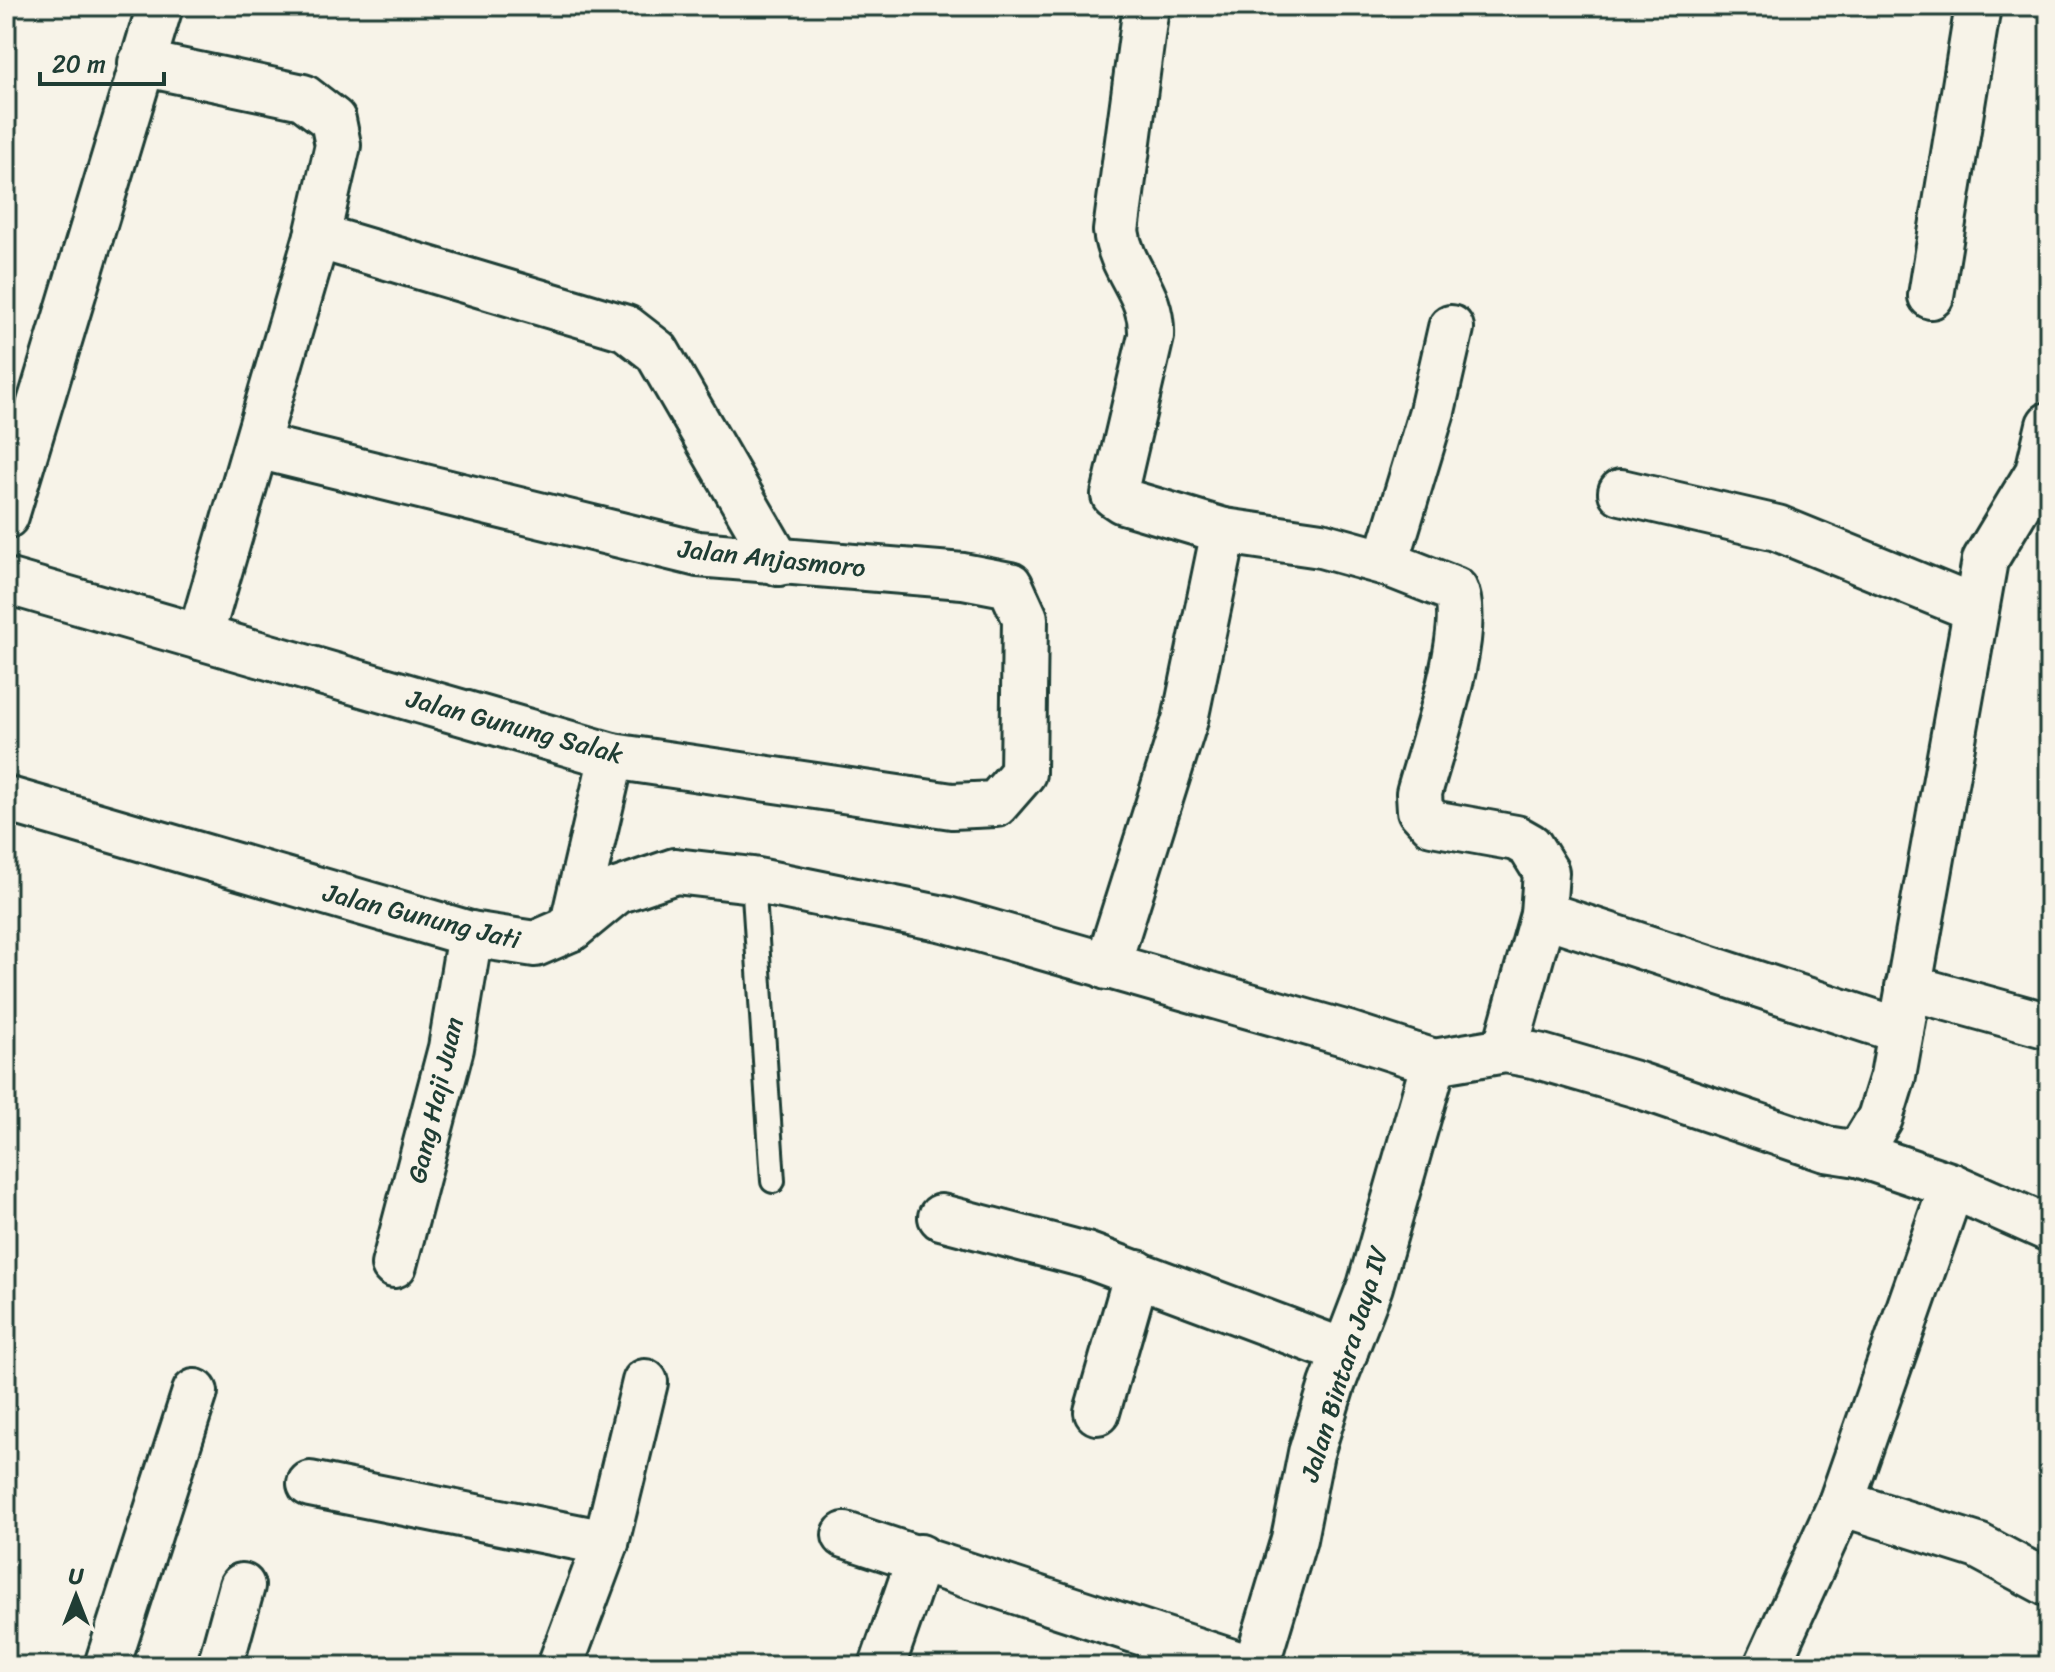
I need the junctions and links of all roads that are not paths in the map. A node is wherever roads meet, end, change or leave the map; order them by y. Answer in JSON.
{"nodes":[{"id":1,"x":160,"y":6,"type":"edge"},
{"id":2,"x":1146,"y":6,"type":"edge"},
{"id":3,"x":1978,"y":6,"type":"edge"},
{"id":4,"x":141,"y":63,"type":"junction"},
{"id":5,"x":317,"y":236,"type":"junction"},
{"id":6,"x":1931,"y":296,"type":"dead end"},
{"id":7,"x":1451,"y":328,"type":"dead end"},
{"id":8,"x":2049,"y":425,"type":"edge"},
{"id":9,"x":257,"y":446,"type":"junction"},
{"id":10,"x":1621,"y":492,"type":"dead end"},
{"id":11,"x":6,"y":516,"type":"edge"},
{"id":12,"x":1224,"y":531,"type":"junction"},
{"id":13,"x":779,"y":563,"type":"junction"},
{"id":14,"x":1386,"y":563,"type":"junction"},
{"id":15,"x":6,"y":581,"type":"edge"},
{"id":16,"x":1976,"y":609,"type":"junction"},
{"id":17,"x":200,"y":637,"type":"junction"},
{"id":18,"x":612,"y":756,"type":"junction"},
{"id":19,"x":1023,"y":773,"type":"joint"},
{"id":20,"x":6,"y":799,"type":"edge"},
{"id":21,"x":753,"y":880,"type":"junction"},
{"id":22,"x":1543,"y":914,"type":"junction"},
{"id":23,"x":572,"y":928,"type":"junction"},
{"id":24,"x":470,"y":934,"type":"junction"},
{"id":25,"x":1107,"y":967,"type":"junction"},
{"id":26,"x":1908,"y":987,"type":"junction"},
{"id":27,"x":2049,"y":1026,"type":"edge"},
{"id":28,"x":1901,"y":1031,"type":"junction"},
{"id":29,"x":1505,"y":1050,"type":"junction"},
{"id":30,"x":1434,"y":1062,"type":"junction"},
{"id":31,"x":1858,"y":1154,"type":"junction"},
{"id":32,"x":773,"y":1181,"type":"dead end"},
{"id":33,"x":1952,"y":1186,"type":"junction"},
{"id":34,"x":941,"y":1217,"type":"dead end"},
{"id":35,"x":2049,"y":1229,"type":"edge"},
{"id":36,"x":394,"y":1265,"type":"dead end"},
{"id":37,"x":1137,"y":1273,"type":"junction"},
{"id":38,"x":1345,"y":1352,"type":"junction"},
{"id":39,"x":645,"y":1382,"type":"dead end"},
{"id":40,"x":195,"y":1392,"type":"dead end"},
{"id":41,"x":1097,"y":1412,"type":"dead end"},
{"id":42,"x":310,"y":1484,"type":"dead end"},
{"id":43,"x":1841,"y":1503,"type":"junction"},
{"id":44,"x":845,"y":1535,"type":"dead end"},
{"id":45,"x":606,"y":1543,"type":"junction"},
{"id":46,"x":920,"y":1557,"type":"junction"},
{"id":47,"x":2049,"y":1584,"type":"edge"},
{"id":48,"x":242,"y":1586,"type":"dead end"},
{"id":49,"x":107,"y":1666,"type":"edge"},
{"id":50,"x":220,"y":1666,"type":"edge"},
{"id":51,"x":560,"y":1666,"type":"edge"},
{"id":52,"x":882,"y":1666,"type":"edge"},
{"id":53,"x":1244,"y":1666,"type":"edge"},
{"id":54,"x":1256,"y":1666,"type":"edge"},
{"id":55,"x":1767,"y":1666,"type":"edge"}],
"edges":[{"from":1,"to":4,"type":"street"},
{"from":2,"to":12,"type":"street"},
{"from":3,"to":6,"type":"street"},
{"from":4,"to":5,"type":"street"},
{"from":4,"to":11,"type":"street"},
{"from":5,"to":9,"type":"street"},
{"from":5,"to":13,"type":"street"},
{"from":7,"to":14,"type":"street"},
{"from":8,"to":16,"type":"street"},
{"from":9,"to":13,"type":"street","name":"Jalan Anjasmoro"},
{"from":9,"to":17,"type":"street"},
{"from":10,"to":16,"type":"street"},
{"from":12,"to":14,"type":"street"},
{"from":12,"to":25,"type":"street"},
{"from":13,"to":19,"type":"street","name":"Jalan Anjasmoro"},
{"from":14,"to":22,"type":"street"},
{"from":15,"to":17,"type":"street","name":"Jalan Gunung Salak"},
{"from":16,"to":26,"type":"street"},
{"from":17,"to":18,"type":"street","name":"Jalan Gunung Salak"},
{"from":18,"to":19,"type":"street","name":"Jalan Gunung Salak"},
{"from":18,"to":23,"type":"street"},
{"from":20,"to":24,"type":"street","name":"Jalan Gunung Jati"},
{"from":21,"to":23,"type":"street","name":"Jalan Gunung Jati"},
{"from":21,"to":25,"type":"street","name":"Jalan Gunung Jati"},
{"from":21,"to":32,"type":"lane"},
{"from":22,"to":28,"type":"street"},
{"from":22,"to":29,"type":"street"},
{"from":23,"to":24,"type":"street","name":"Jalan Gunung Jati"},
{"from":24,"to":36,"type":"street","name":"Gang Haji Juan"},
{"from":25,"to":30,"type":"street","name":"Jalan Gunung Jati"},
{"from":26,"to":27,"type":"street"},
{"from":26,"to":28,"type":"street"},
{"from":28,"to":31,"type":"street"},
{"from":29,"to":30,"type":"street"},
{"from":29,"to":31,"type":"street"},
{"from":30,"to":38,"type":"street","name":"Jalan Bintara Jaya IV"},
{"from":31,"to":33,"type":"street"},
{"from":33,"to":35,"type":"street"},
{"from":33,"to":43,"type":"street"},
{"from":34,"to":37,"type":"street"},
{"from":37,"to":38,"type":"street"},
{"from":37,"to":41,"type":"street"},
{"from":38,"to":54,"type":"street","name":"Jalan Bintara Jaya IV"},
{"from":39,"to":45,"type":"street"},
{"from":40,"to":49,"type":"street"},
{"from":42,"to":45,"type":"street"},
{"from":43,"to":47,"type":"street"},
{"from":43,"to":55,"type":"street"},
{"from":44,"to":46,"type":"street"},
{"from":45,"to":51,"type":"street"},
{"from":46,"to":52,"type":"street"},
{"from":46,"to":53,"type":"street"},
{"from":48,"to":50,"type":"street"}]}
